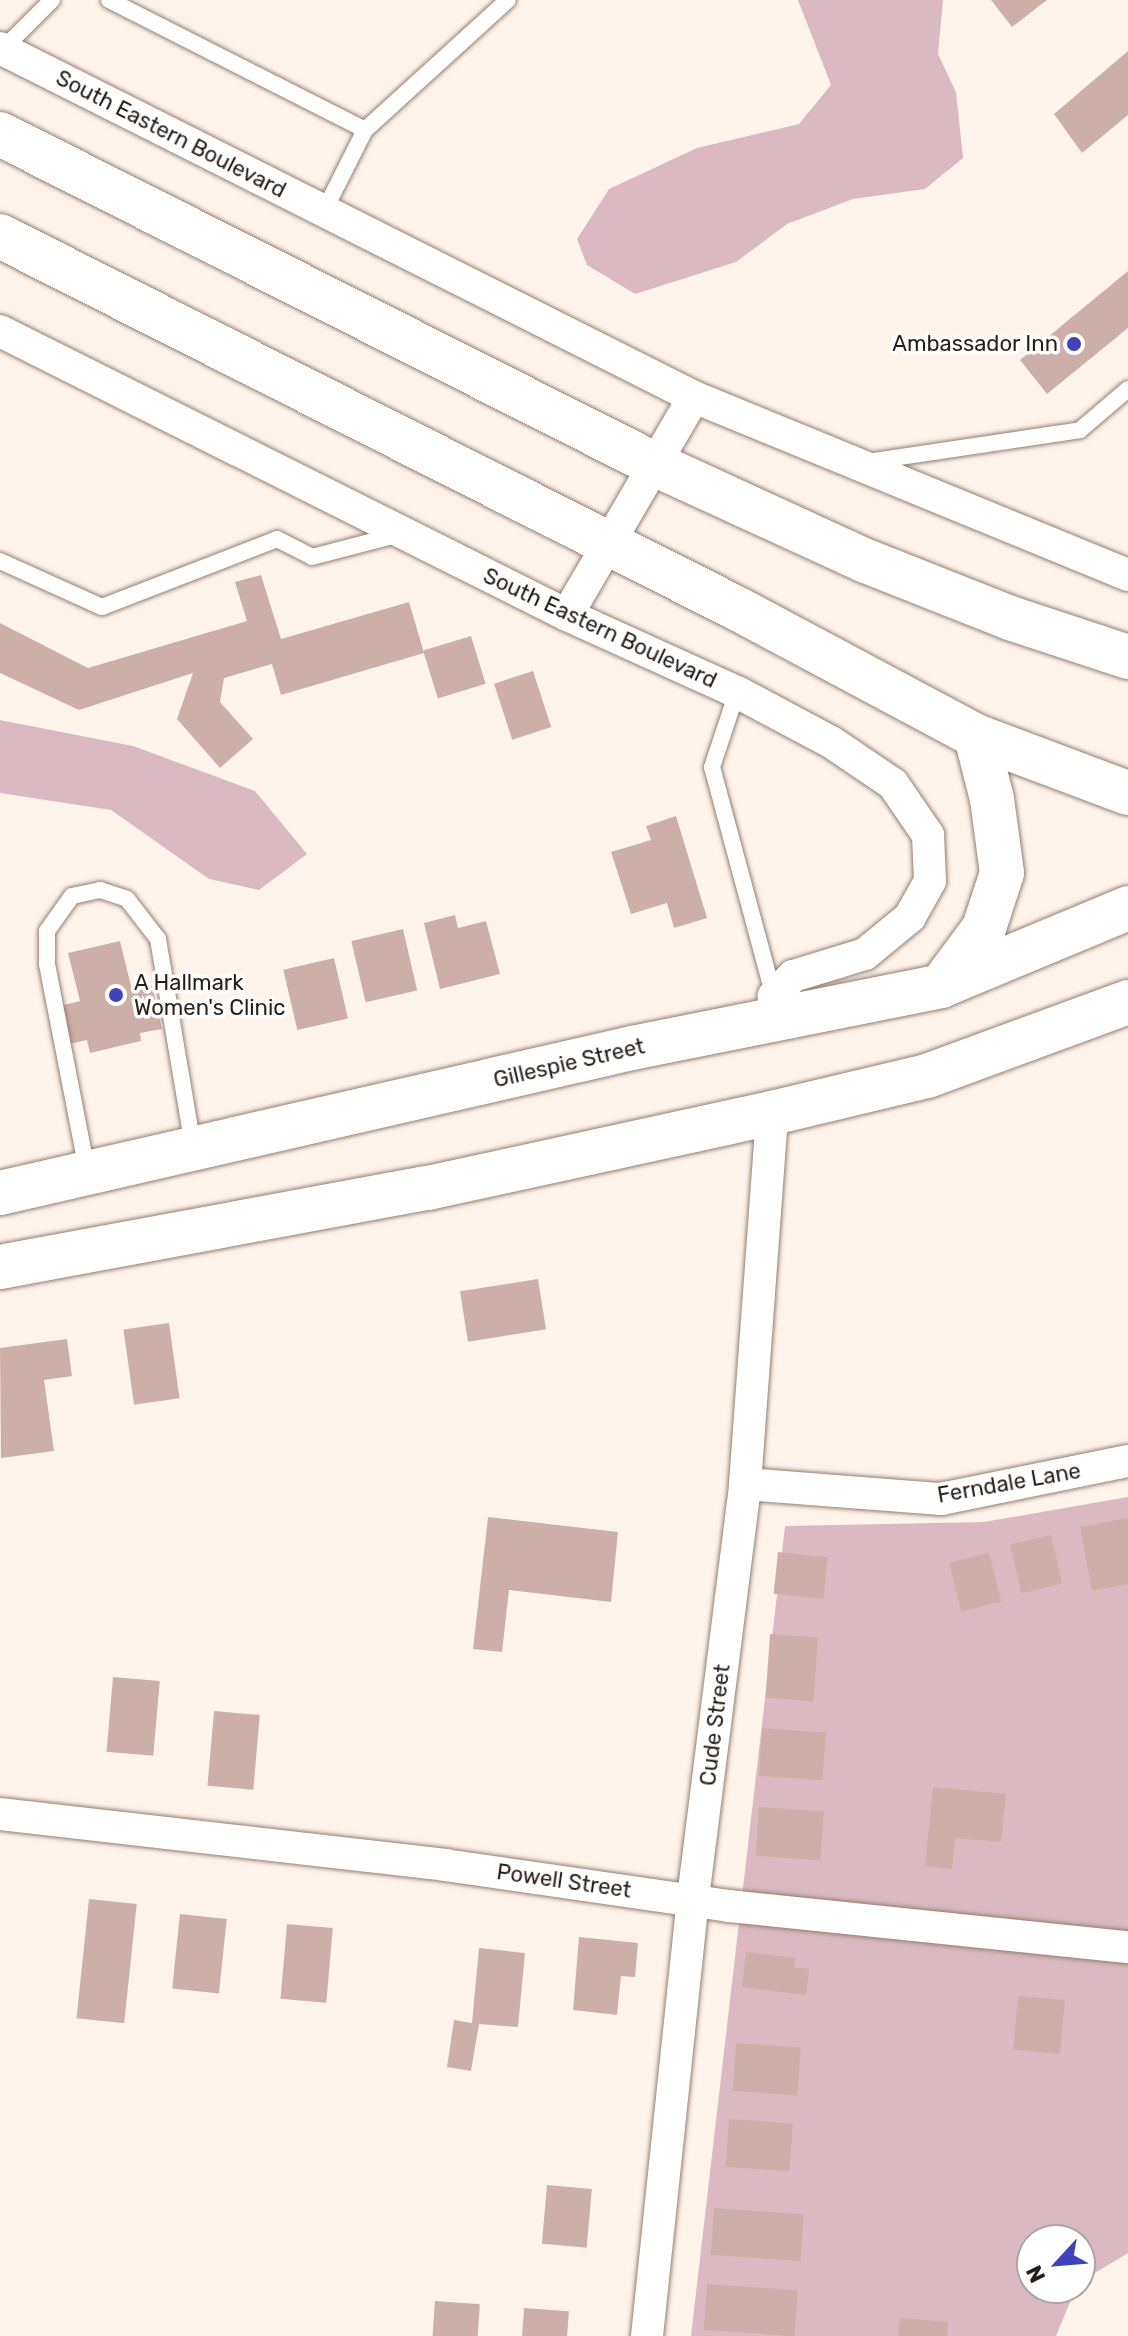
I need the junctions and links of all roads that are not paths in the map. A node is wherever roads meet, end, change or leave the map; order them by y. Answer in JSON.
{"nodes":[{"id":1,"x":52,"y":0,"type":"edge"},
{"id":2,"x":109,"y":0,"type":"edge"},
{"id":3,"x":508,"y":0,"type":"edge"},
{"id":4,"x":1,"y":48,"type":"edge"},
{"id":5,"x":365,"y":130,"type":"junction"},
{"id":6,"x":0,"y":134,"type":"edge"},
{"id":7,"x":324,"y":211,"type":"junction"},
{"id":8,"x":0,"y":236,"type":"edge"},
{"id":9,"x":0,"y":331,"type":"edge"},
{"id":10,"x":1128,"y":389,"type":"edge"},
{"id":11,"x":694,"y":397,"type":"junction"},
{"id":12,"x":654,"y":464,"type":"junction"},
{"id":13,"x":855,"y":464,"type":"junction"},
{"id":14,"x":402,"y":533,"type":"junction"},
{"id":15,"x":610,"y":544,"type":"junction"},
{"id":16,"x":0,"y":561,"type":"edge"},
{"id":17,"x":1128,"y":575,"type":"edge"},
{"id":18,"x":567,"y":615,"type":"junction"},
{"id":19,"x":1128,"y":657,"type":"edge"},
{"id":20,"x":737,"y":692,"type":"junction"},
{"id":21,"x":976,"y":736,"type":"junction"},
{"id":22,"x":1128,"y":793,"type":"edge"},
{"id":23,"x":1128,"y":908,"type":"edge"},
{"id":24,"x":941,"y":986,"type":"junction"},
{"id":25,"x":1128,"y":1002,"type":"edge"},
{"id":26,"x":774,"y":1009,"type":"junction"},
{"id":27,"x":772,"y":1113,"type":"junction"},
{"id":28,"x":193,"y":1149,"type":"junction"},
{"id":29,"x":88,"y":1172,"type":"junction"},
{"id":30,"x":0,"y":1193,"type":"edge"},
{"id":31,"x":0,"y":1267,"type":"edge"},
{"id":32,"x":1128,"y":1461,"type":"edge"},
{"id":33,"x":745,"y":1484,"type":"junction"},
{"id":34,"x":0,"y":1814,"type":"edge"},
{"id":35,"x":693,"y":1898,"type":"junction"},
{"id":36,"x":1128,"y":1947,"type":"edge"},
{"id":37,"x":647,"y":2336,"type":"edge"}],
"edges":[{"from":1,"to":4,"type":"lane"},
{"from":2,"to":5,"type":"lane"},
{"from":3,"to":5,"type":"lane"},
{"from":4,"to":7,"type":"street","name":"South Eastern Boulevard"},
{"from":5,"to":7,"type":"lane"},
{"from":6,"to":12,"type":"main road"},
{"from":7,"to":11,"type":"street","name":"South Eastern Boulevard"},
{"from":8,"to":15,"type":"main road"},
{"from":9,"to":14,"type":"street","name":"South Eastern Boulevard"},
{"from":10,"to":13,"type":"lane"},
{"from":11,"to":12,"type":"street"},
{"from":11,"to":13,"type":"street","name":"South Eastern Boulevard"},
{"from":12,"to":15,"type":"street"},
{"from":12,"to":19,"type":"main road"},
{"from":13,"to":17,"type":"street","name":"South Eastern Boulevard"},
{"from":14,"to":16,"type":"lane"},
{"from":14,"to":18,"type":"street","name":"South Eastern Boulevard"},
{"from":15,"to":18,"type":"street"},
{"from":15,"to":21,"type":"main road"},
{"from":18,"to":20,"type":"street","name":"South Eastern Boulevard"},
{"from":20,"to":26,"type":"lane"},
{"from":20,"to":26,"type":"street","name":"South Eastern Boulevard"},
{"from":21,"to":22,"type":"main road"},
{"from":21,"to":24,"type":"main road"},
{"from":23,"to":24,"type":"main road","name":"Gillespie Street"},
{"from":24,"to":26,"type":"main road","name":"Gillespie Street"},
{"from":25,"to":27,"type":"main road"},
{"from":26,"to":28,"type":"main road","name":"Gillespie Street"},
{"from":27,"to":31,"type":"main road"},
{"from":27,"to":33,"type":"street","name":"Cude Street"},
{"from":28,"to":29,"type":"main road","name":"Gillespie Street"},
{"from":28,"to":29,"type":"lane"},
{"from":29,"to":30,"type":"main road","name":"Gillespie Street"},
{"from":32,"to":33,"type":"street","name":"Ferndale Lane"},
{"from":33,"to":35,"type":"street","name":"Cude Street"},
{"from":34,"to":35,"type":"street","name":"Powell Street"},
{"from":35,"to":36,"type":"street","name":"Powell Street"},
{"from":35,"to":37,"type":"street","name":"Cude Street"}]}
